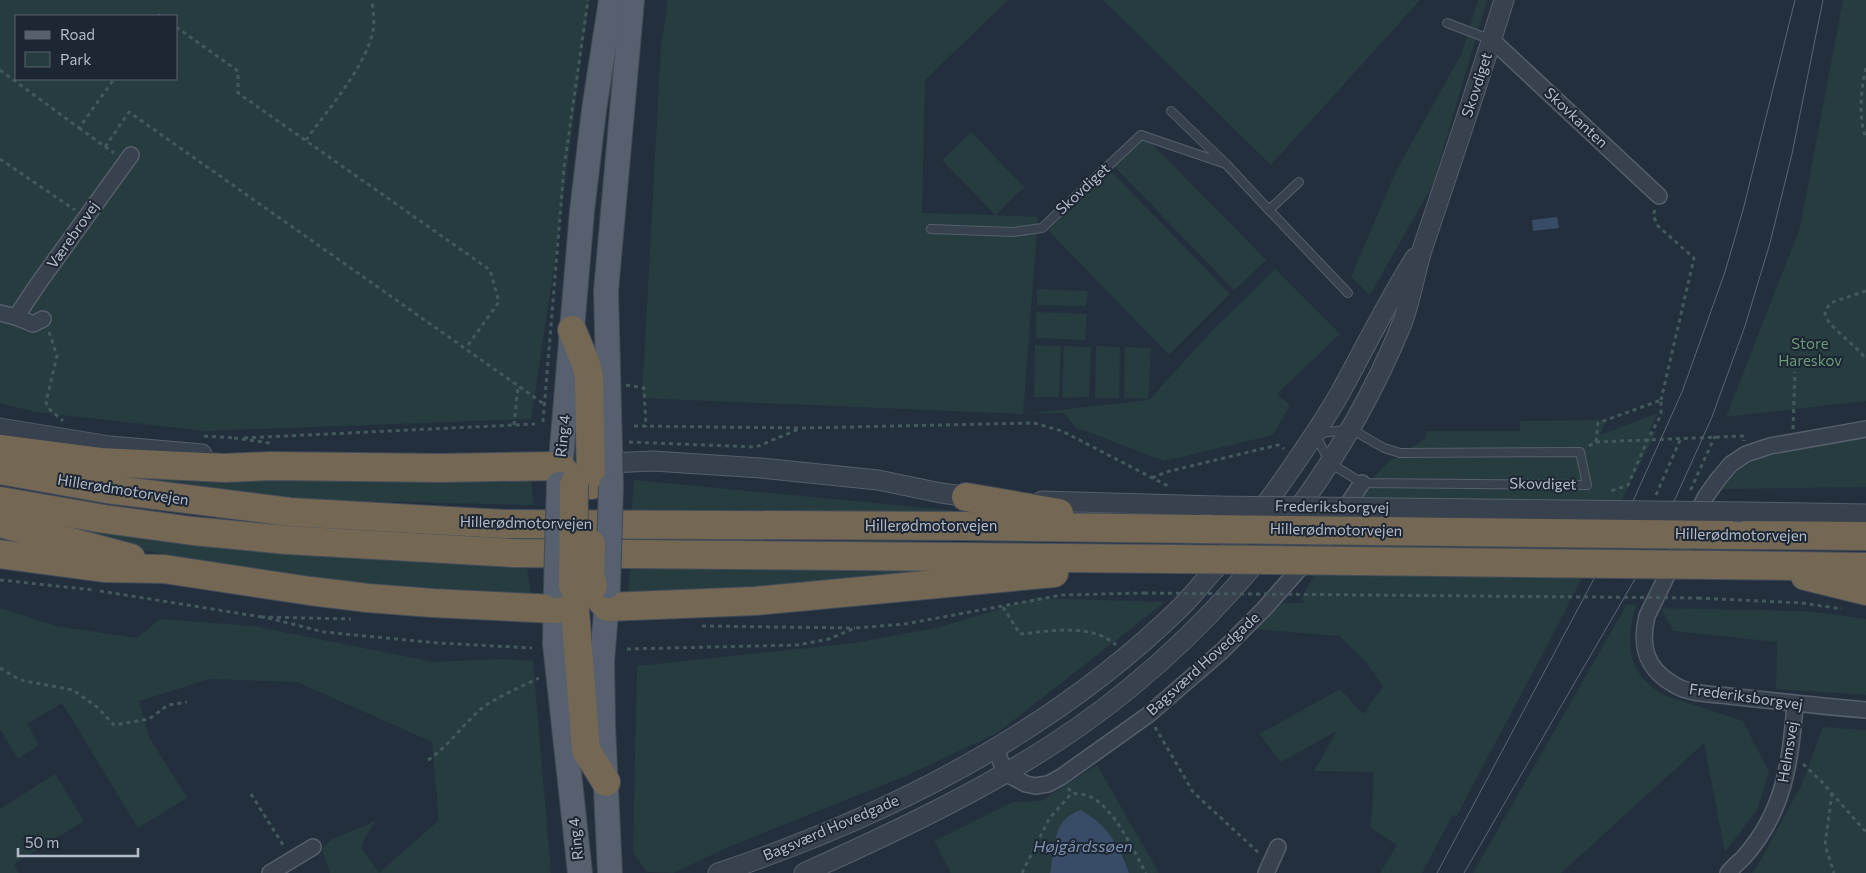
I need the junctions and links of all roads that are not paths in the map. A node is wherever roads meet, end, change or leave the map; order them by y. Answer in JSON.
{"nodes":[{"id":1,"x":612,"y":0,"type":"edge"},
{"id":2,"x":632,"y":0,"type":"edge"},
{"id":3,"x":1504,"y":0,"type":"edge"},
{"id":4,"x":1448,"y":23,"type":"dead end"},
{"id":5,"x":1492,"y":40,"type":"junction"},
{"id":6,"x":1171,"y":111,"type":"dead end"},
{"id":7,"x":129,"y":159,"type":"road end"},
{"id":8,"x":1226,"y":164,"type":"junction"},
{"id":9,"x":1299,"y":182,"type":"dead end"},
{"id":10,"x":1659,"y":196,"type":"road end"},
{"id":11,"x":1269,"y":210,"type":"junction"},
{"id":12,"x":931,"y":229,"type":"dead end"},
{"id":13,"x":1423,"y":245,"type":"junction"},
{"id":14,"x":1348,"y":293,"type":"dead end"},
{"id":15,"x":0,"y":313,"type":"edge"},
{"id":16,"x":16,"y":317,"type":"junction"},
{"id":17,"x":43,"y":319,"type":"dead end"},
{"id":18,"x":572,"y":330,"type":"joint"},
{"id":19,"x":0,"y":428,"type":"edge"},
{"id":20,"x":1350,"y":429,"type":"junction"},
{"id":21,"x":1866,"y":429,"type":"edge"},
{"id":22,"x":1314,"y":434,"type":"junction"},
{"id":23,"x":0,"y":449,"type":"edge"},
{"id":24,"x":1330,"y":463,"type":"junction"},
{"id":25,"x":270,"y":466,"type":"junction"},
{"id":26,"x":0,"y":470,"type":"edge"},
{"id":27,"x":585,"y":476,"type":"junction"},
{"id":28,"x":1362,"y":483,"type":"junction"},
{"id":29,"x":966,"y":497,"type":"junction"},
{"id":30,"x":0,"y":501,"type":"edge"},
{"id":31,"x":1866,"y":514,"type":"edge"},
{"id":32,"x":0,"y":522,"type":"edge"},
{"id":33,"x":1735,"y":523,"type":"junction"},
{"id":34,"x":1140,"y":528,"type":"junction"},
{"id":35,"x":1866,"y":536,"type":"edge"},
{"id":36,"x":0,"y":554,"type":"edge"},
{"id":37,"x":1173,"y":559,"type":"junction"},
{"id":38,"x":1762,"y":565,"type":"junction"},
{"id":39,"x":1866,"y":567,"type":"edge"},
{"id":40,"x":164,"y":569,"type":"junction"},
{"id":41,"x":581,"y":596,"type":"junction"},
{"id":42,"x":1857,"y":600,"type":"edge"},
{"id":43,"x":1795,"y":704,"type":"junction"},
{"id":44,"x":1866,"y":710,"type":"edge"},
{"id":45,"x":996,"y":749,"type":"junction"},
{"id":46,"x":1005,"y":773,"type":"junction"},
{"id":47,"x":606,"y":782,"type":"joint"},
{"id":48,"x":313,"y":847,"type":"dead end"},
{"id":49,"x":1278,"y":847,"type":"dead end"},
{"id":50,"x":1268,"y":870,"type":"edge"},
{"id":51,"x":270,"y":873,"type":"edge"},
{"id":52,"x":580,"y":873,"type":"edge"},
{"id":53,"x":610,"y":873,"type":"edge"},
{"id":54,"x":718,"y":873,"type":"edge"},
{"id":55,"x":804,"y":873,"type":"edge"},
{"id":56,"x":1728,"y":873,"type":"edge"}],
"edges":[{"from":1,"to":18,"type":"main road"},
{"from":2,"to":27,"type":"main road","name":"Ring 4"},
{"from":3,"to":5,"type":"street","name":"Skovdiget"},
{"from":4,"to":5,"type":"lane","name":"Skovdiget"},
{"from":5,"to":10,"type":"street","name":"Skovkanten"},
{"from":5,"to":13,"type":"street","name":"Skovdiget"},
{"from":6,"to":8,"type":"lane","name":"Skovdiget"},
{"from":7,"to":16,"type":"street","name":"Værebrovej"},
{"from":8,"to":11,"type":"lane","name":"Skovdiget"},
{"from":8,"to":12,"type":"lane","name":"Skovdiget"},
{"from":9,"to":11,"type":"lane"},
{"from":11,"to":14,"type":"lane","name":"Skovdiget"},
{"from":13,"to":20,"type":"street","name":"Skovdiget"},
{"from":13,"to":22,"type":"street","name":"Skovdiget"},
{"from":15,"to":16,"type":"street"},
{"from":16,"to":17,"type":"street"},
{"from":18,"to":27,"type":"highway"},
{"from":19,"to":25,"type":"street"},
{"from":20,"to":22,"type":"lane"},
{"from":20,"to":24,"type":"street","name":"Bagsværd Hovedgade"},
{"from":20,"to":28,"type":"lane","name":"Skovdiget"},
{"from":21,"to":43,"type":"street","name":"Frederiksborgvej"},
{"from":22,"to":24,"type":"lane"},
{"from":22,"to":45,"type":"street","name":"Bagsværd Hovedgade"},
{"from":23,"to":25,"type":"highway"},
{"from":24,"to":28,"type":"lane"},
{"from":24,"to":46,"type":"street","name":"Bagsværd Hovedgade"},
{"from":25,"to":27,"type":"highway"},
{"from":26,"to":34,"type":"highway","name":"Hillerødmotorvejen"},
{"from":27,"to":29,"type":"street","name":"Frederiksborgvej"},
{"from":27,"to":41,"type":"main road","name":"Ring 4","bridge":true},
{"from":27,"to":41,"type":"highway","bridge":true},
{"from":28,"to":46,"type":"street","name":"Bagsværd Hovedgade"},
{"from":29,"to":33,"type":"street","name":"Frederiksborgvej","bridge":true},
{"from":29,"to":34,"type":"highway"},
{"from":30,"to":37,"type":"highway","name":"Hillerødmotorvejen"},
{"from":31,"to":33,"type":"street","name":"Frederiksborgvej"},
{"from":32,"to":40,"type":"highway"},
{"from":33,"to":34,"type":"highway","name":"Hillerødmotorvejen","bridge":true},
{"from":33,"to":35,"type":"highway","name":"Hillerødmotorvejen"},
{"from":36,"to":40,"type":"highway"},
{"from":37,"to":38,"type":"highway","name":"Hillerødmotorvejen","bridge":true},
{"from":37,"to":41,"type":"highway"},
{"from":38,"to":39,"type":"highway","name":"Hillerødmotorvejen"},
{"from":38,"to":42,"type":"highway"},
{"from":40,"to":41,"type":"highway"},
{"from":41,"to":47,"type":"highway"},
{"from":41,"to":52,"type":"main road","name":"Ring 4"},
{"from":43,"to":44,"type":"street","name":"Frederiksborgvej"},
{"from":43,"to":56,"type":"street","name":"Helmsvej"},
{"from":45,"to":46,"type":"street"},
{"from":45,"to":54,"type":"street","name":"Bagsværd Hovedgade"},
{"from":46,"to":55,"type":"street","name":"Bagsværd Hovedgade"},
{"from":47,"to":53,"type":"main road","name":"Ring 4"},
{"from":48,"to":51,"type":"street"},
{"from":49,"to":50,"type":"street"}]}
